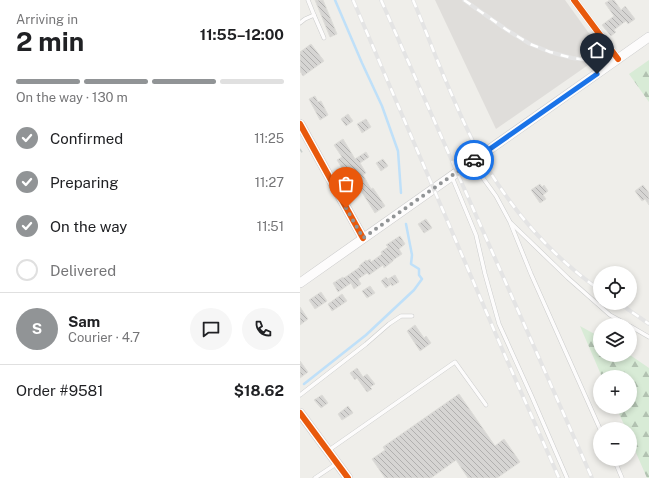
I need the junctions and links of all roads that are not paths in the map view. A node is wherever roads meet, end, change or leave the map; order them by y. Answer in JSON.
{"nodes":[{"id":1,"x":308,"y":0,"type":"edge"},
{"id":2,"x":576,"y":1,"type":"edge"},
{"id":3,"x":314,"y":15,"type":"junction"},
{"id":4,"x":300,"y":23,"type":"edge"},
{"id":5,"x":649,"y":37,"type":"edge"},
{"id":6,"x":324,"y":38,"type":"dead end"},
{"id":7,"x":618,"y":59,"type":"junction"},
{"id":8,"x":301,"y":127,"type":"edge"},
{"id":9,"x":471,"y":162,"type":"junction"},
{"id":10,"x":452,"y":176,"type":"junction"},
{"id":11,"x":510,"y":222,"type":"junction"},
{"id":12,"x":363,"y":238,"type":"junction"},
{"id":13,"x":300,"y":283,"type":"edge"},
{"id":14,"x":412,"y":316,"type":"dead end"},
{"id":15,"x":615,"y":318,"type":"edge"},
{"id":16,"x":637,"y":330,"type":"edge"},
{"id":17,"x":649,"y":337,"type":"edge"},
{"id":18,"x":300,"y":395,"type":"edge"},
{"id":19,"x":486,"y":405,"type":"dead end"},
{"id":20,"x":300,"y":413,"type":"edge"},
{"id":21,"x":597,"y":422,"type":"edge"},
{"id":22,"x":328,"y":451,"type":"junction"},
{"id":23,"x":337,"y":463,"type":"junction"},
{"id":24,"x":617,"y":466,"type":"edge"},
{"id":25,"x":315,"y":478,"type":"edge"},
{"id":26,"x":348,"y":478,"type":"edge"},
{"id":27,"x":567,"y":478,"type":"edge"},
{"id":28,"x":622,"y":478,"type":"edge"}],
"edges":[{"from":1,"to":3,"type":"lane"},
{"from":2,"to":7,"type":"street"},
{"from":3,"to":4,"type":"lane"},
{"from":3,"to":6,"type":"lane"},
{"from":5,"to":7,"type":"main road"},
{"from":7,"to":9,"type":"main road"},
{"from":8,"to":12,"type":"main road"},
{"from":9,"to":10,"type":"main road"},
{"from":9,"to":11,"type":"lane"},
{"from":10,"to":12,"type":"main road"},
{"from":10,"to":27,"type":"lane"},
{"from":11,"to":15,"type":"lane"},
{"from":11,"to":21,"type":"lane"},
{"from":12,"to":13,"type":"main road"},
{"from":14,"to":18,"type":"lane"},
{"from":16,"to":17,"type":"lane"},
{"from":19,"to":22,"type":"lane"},
{"from":20,"to":22,"type":"main road"},
{"from":22,"to":23,"type":"main road"},
{"from":23,"to":25,"type":"lane"},
{"from":23,"to":26,"type":"main road"},
{"from":24,"to":28,"type":"lane"}]}
